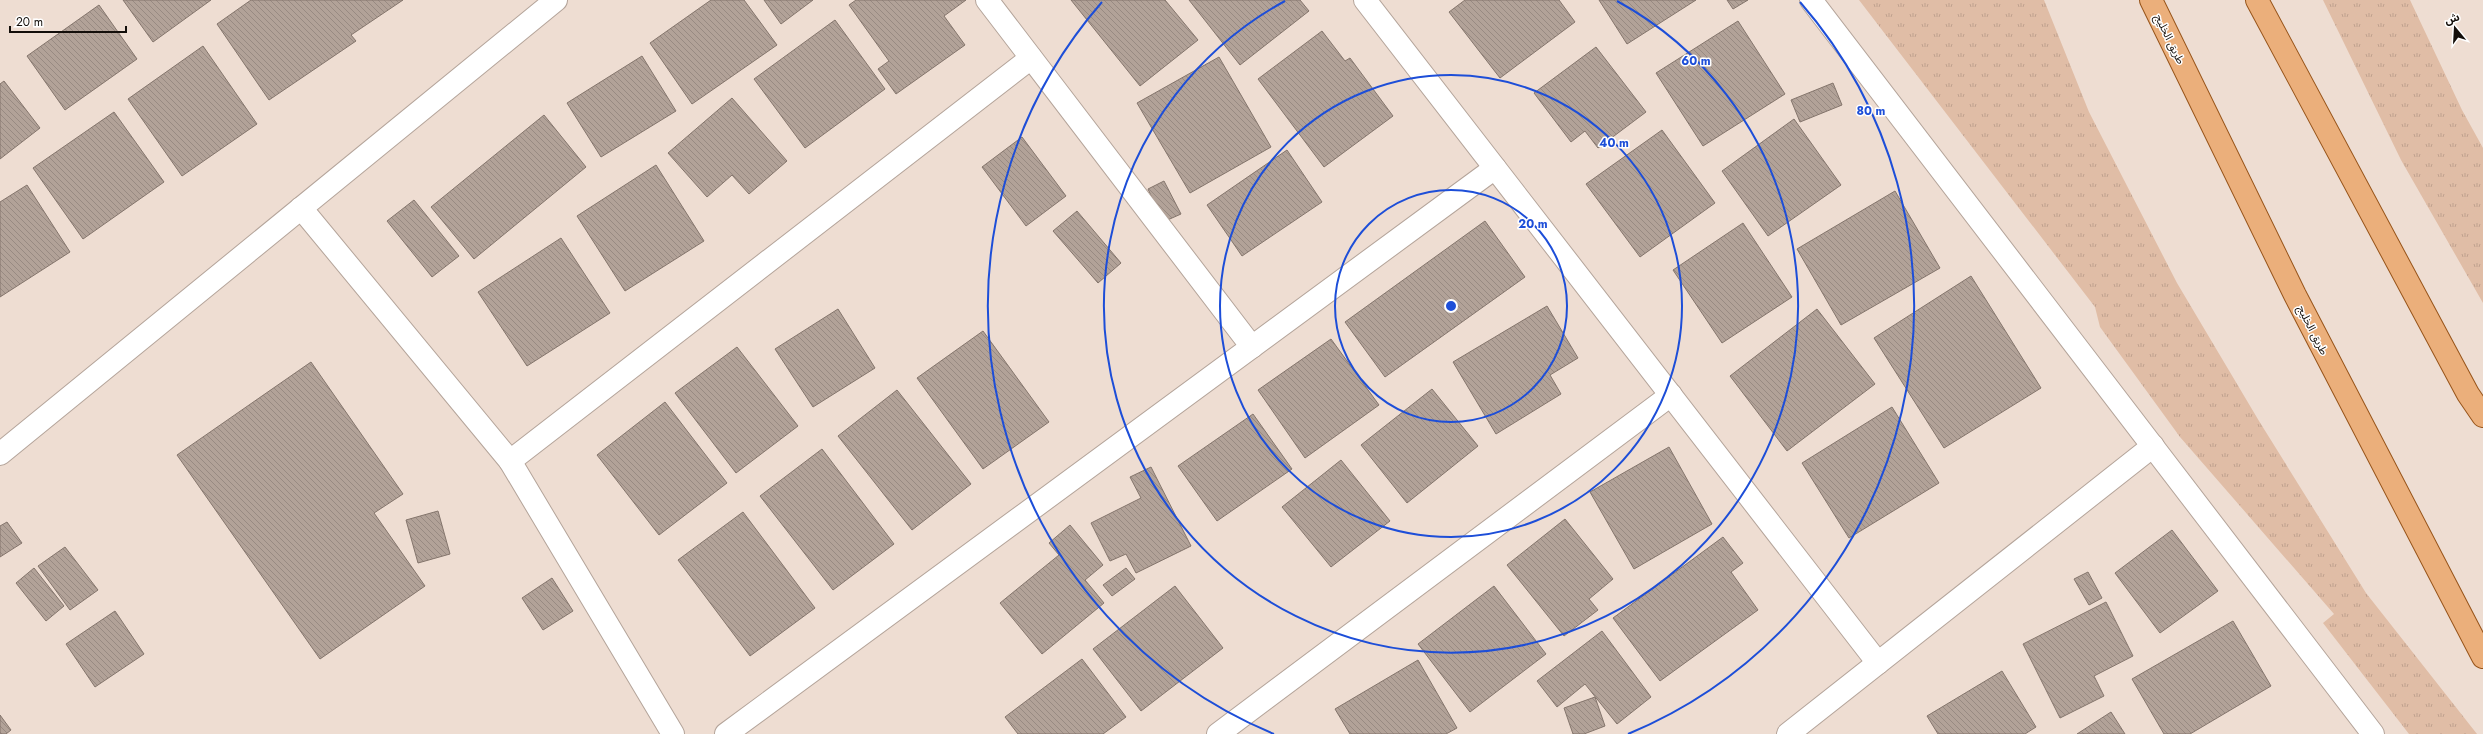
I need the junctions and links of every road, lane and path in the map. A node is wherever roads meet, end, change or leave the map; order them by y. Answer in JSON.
{"nodes":[{"id":1,"x":556,"y":0,"type":"edge"},
{"id":2,"x":987,"y":0,"type":"edge"},
{"id":3,"x":1365,"y":0,"type":"edge"},
{"id":4,"x":1811,"y":0,"type":"edge"},
{"id":5,"x":2151,"y":0,"type":"edge"},
{"id":6,"x":2257,"y":0,"type":"edge"},
{"id":7,"x":1031,"y":58,"type":"junction"},
{"id":8,"x":1495,"y":168,"type":"junction"},
{"id":9,"x":301,"y":208,"type":"junction"},
{"id":10,"x":1252,"y":347,"type":"junction"},
{"id":11,"x":1671,"y":395,"type":"junction"},
{"id":12,"x":2483,"y":416,"type":"edge"},
{"id":13,"x":2153,"y":446,"type":"junction"},
{"id":14,"x":0,"y":454,"type":"edge"},
{"id":15,"x":510,"y":461,"type":"junction"},
{"id":16,"x":2483,"y":657,"type":"edge"},
{"id":17,"x":1878,"y":663,"type":"junction"},
{"id":18,"x":673,"y":734,"type":"edge"},
{"id":19,"x":726,"y":734,"type":"edge"},
{"id":20,"x":1218,"y":734,"type":"edge"},
{"id":21,"x":1788,"y":734,"type":"edge"},
{"id":22,"x":2373,"y":734,"type":"edge"}],
"edges":[{"from":1,"to":9,"type":"street"},
{"from":2,"to":7,"type":"street"},
{"from":3,"to":8,"type":"street"},
{"from":4,"to":13,"type":"street"},
{"from":5,"to":16,"type":"main road","name":"طريق الخليج"},
{"from":6,"to":12,"type":"main road"},
{"from":7,"to":10,"type":"street"},
{"from":7,"to":15,"type":"street"},
{"from":8,"to":10,"type":"street"},
{"from":8,"to":11,"type":"street"},
{"from":9,"to":14,"type":"street"},
{"from":9,"to":15,"type":"street"},
{"from":10,"to":19,"type":"street"},
{"from":11,"to":17,"type":"street"},
{"from":11,"to":20,"type":"street"},
{"from":13,"to":17,"type":"street"},
{"from":13,"to":22,"type":"street"},
{"from":15,"to":18,"type":"street"},
{"from":17,"to":21,"type":"street"}]}
